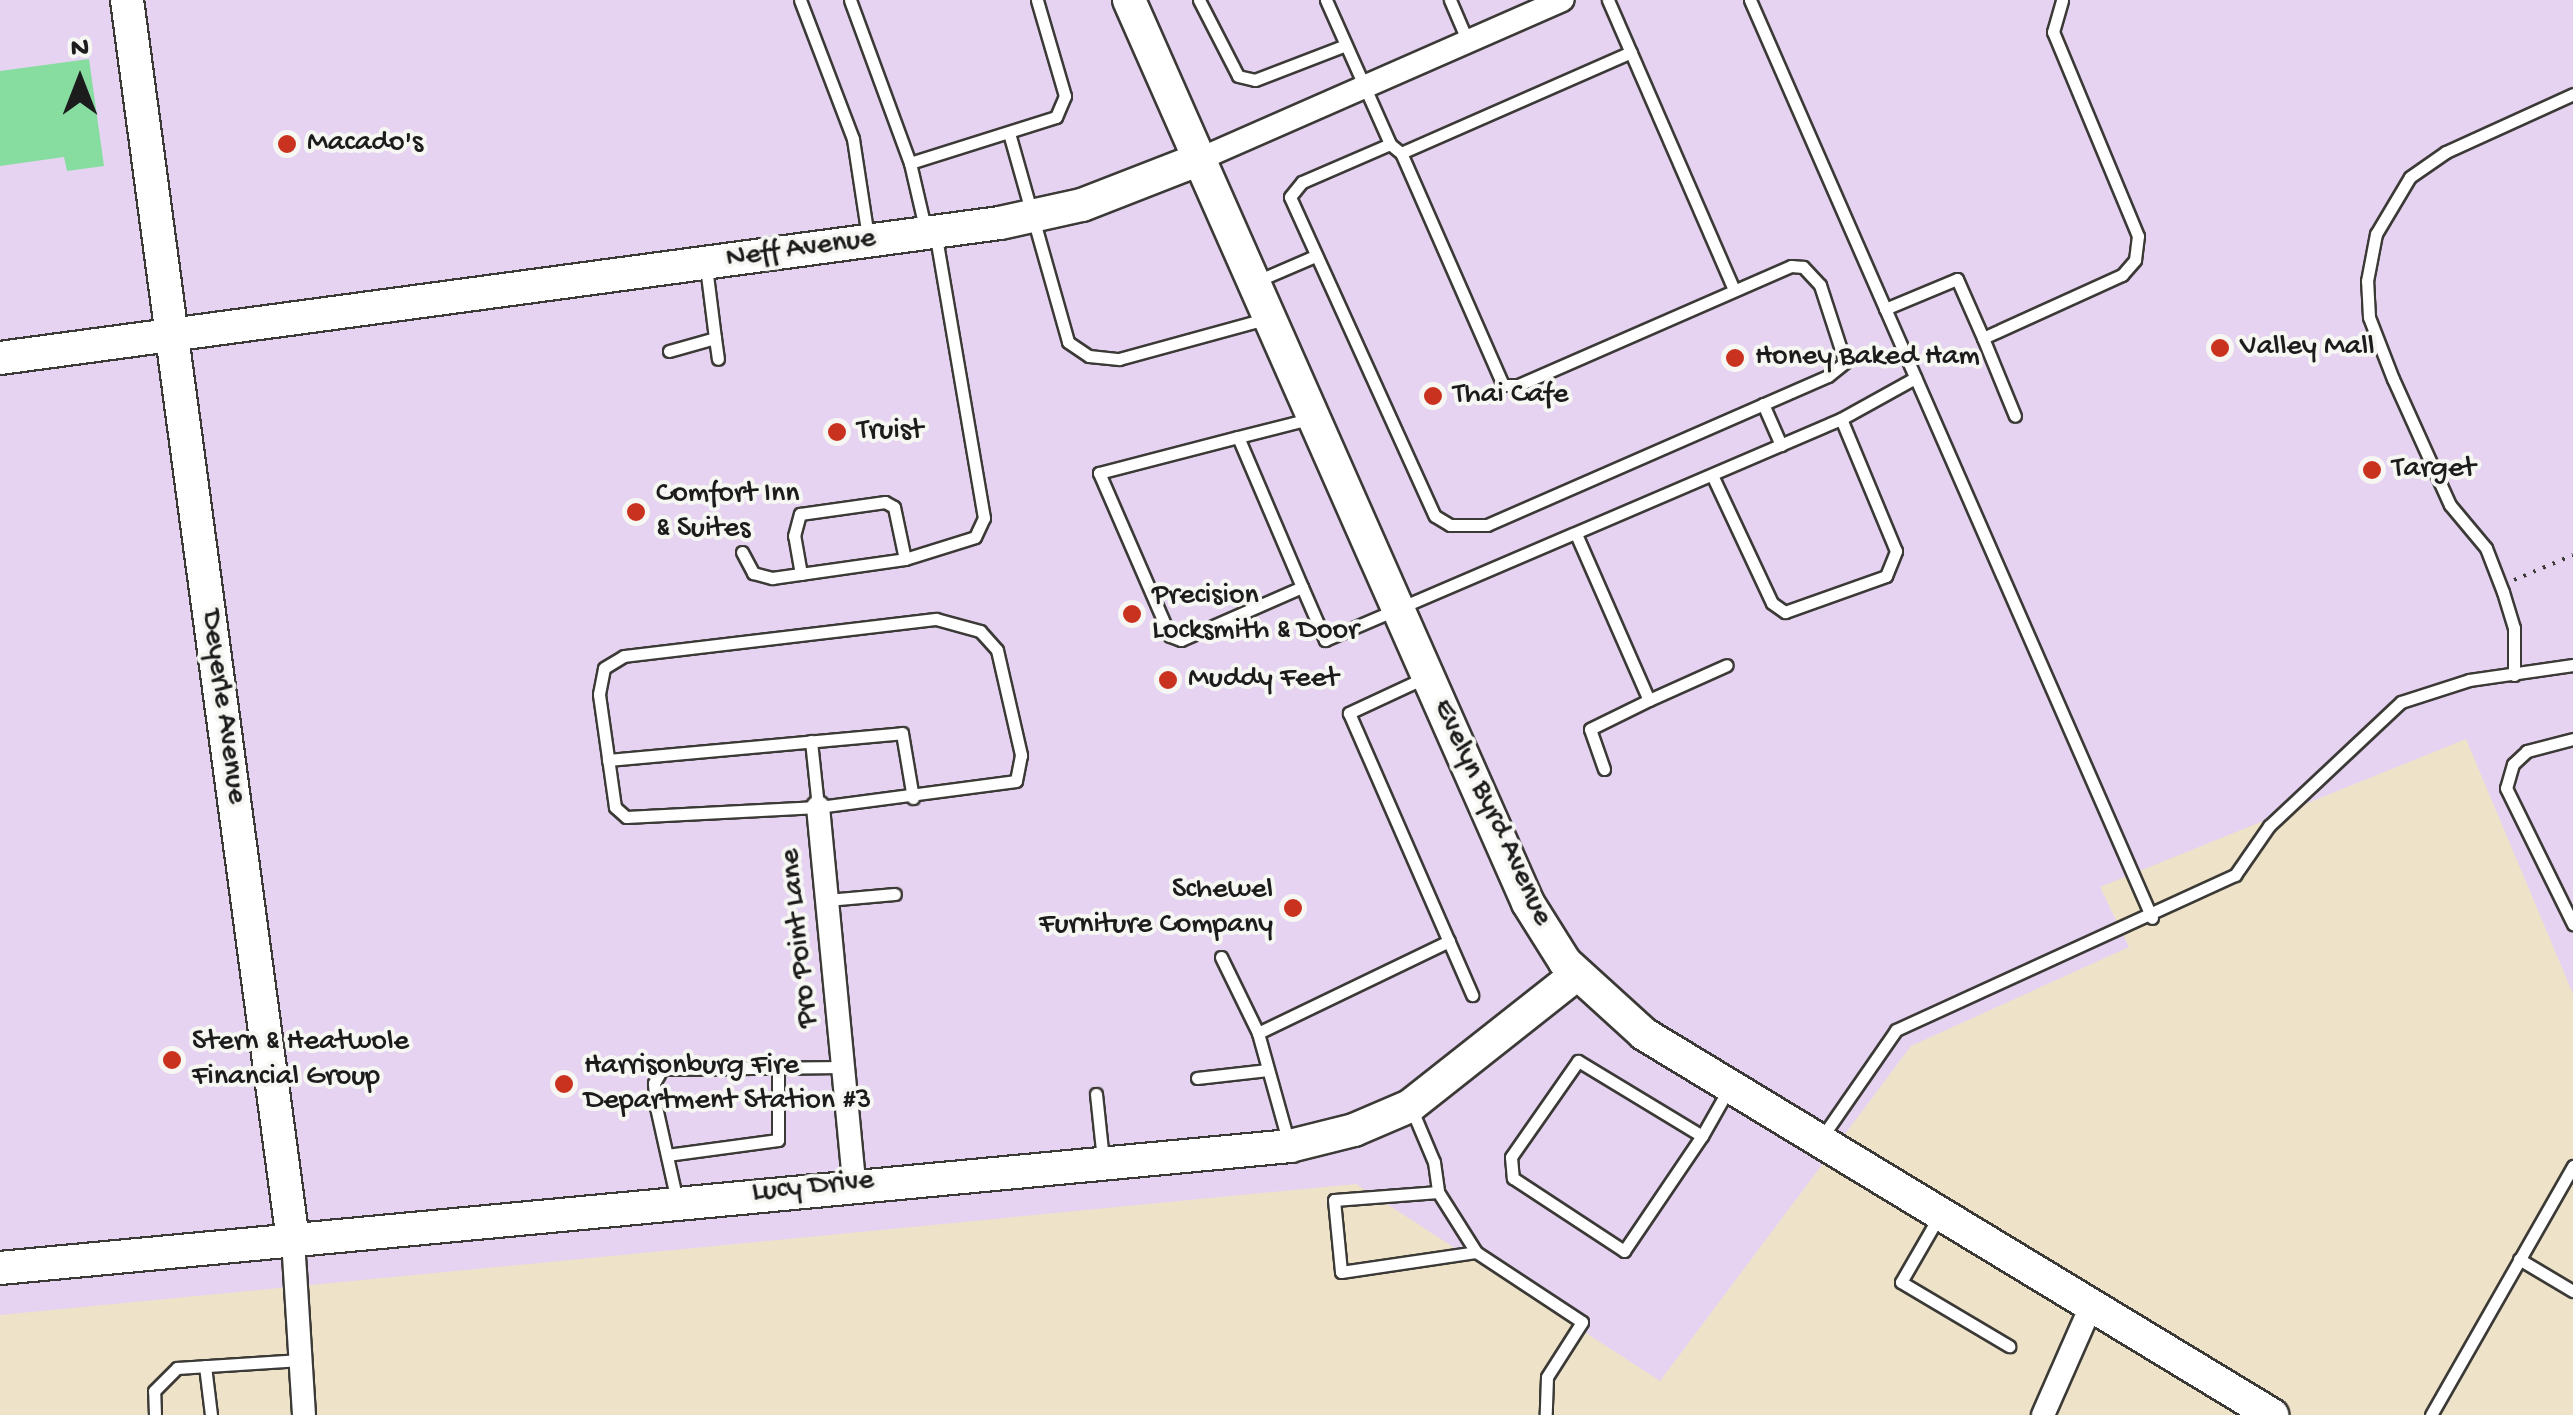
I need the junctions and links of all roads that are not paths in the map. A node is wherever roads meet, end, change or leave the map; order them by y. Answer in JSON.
{"nodes":[{"id":1,"x":127,"y":0,"type":"edge"},
{"id":2,"x":800,"y":0,"type":"edge"},
{"id":3,"x":850,"y":0,"type":"edge"},
{"id":4,"x":1037,"y":0,"type":"edge"},
{"id":5,"x":1129,"y":0,"type":"edge"},
{"id":6,"x":1199,"y":0,"type":"edge"},
{"id":7,"x":1326,"y":0,"type":"edge"},
{"id":8,"x":1450,"y":0,"type":"edge"},
{"id":9,"x":1564,"y":0,"type":"edge"},
{"id":10,"x":1608,"y":0,"type":"edge"},
{"id":11,"x":1750,"y":0,"type":"edge"},
{"id":12,"x":2062,"y":0,"type":"edge"},
{"id":13,"x":1468,"y":42,"type":"junction"},
{"id":14,"x":1346,"y":44,"type":"junction"},
{"id":15,"x":1630,"y":52,"type":"junction"},
{"id":16,"x":1365,"y":87,"type":"junction"},
{"id":17,"x":2573,"y":94,"type":"edge"},
{"id":18,"x":1010,"y":134,"type":"junction"},
{"id":19,"x":1390,"y":144,"type":"junction"},
{"id":20,"x":1401,"y":153,"type":"junction"},
{"id":21,"x":1200,"y":159,"type":"junction"},
{"id":22,"x":910,"y":163,"type":"junction"},
{"id":23,"x":1035,"y":217,"type":"junction"},
{"id":24,"x":931,"y":233,"type":"junction"},
{"id":25,"x":868,"y":241,"type":"junction"},
{"id":26,"x":1315,"y":256,"type":"junction"},
{"id":27,"x":706,"y":263,"type":"junction"},
{"id":28,"x":1254,"y":282,"type":"junction"},
{"id":29,"x":1734,"y":290,"type":"junction"},
{"id":30,"x":1885,"y":310,"type":"junction"},
{"id":31,"x":1269,"y":318,"type":"junction"},
{"id":32,"x":172,"y":334,"type":"junction"},
{"id":33,"x":715,"y":338,"type":"junction"},
{"id":34,"x":1983,"y":338,"type":"junction"},
{"id":35,"x":669,"y":351,"type":"dead end"},
{"id":36,"x":0,"y":358,"type":"edge"},
{"id":37,"x":718,"y":359,"type":"dead end"},
{"id":38,"x":1915,"y":378,"type":"junction"},
{"id":39,"x":1763,"y":404,"type":"junction"},
{"id":40,"x":2015,"y":416,"type":"dead end"},
{"id":41,"x":1314,"y":418,"type":"junction"},
{"id":42,"x":1840,"y":419,"type":"junction"},
{"id":43,"x":1238,"y":438,"type":"junction"},
{"id":44,"x":1781,"y":445,"type":"junction"},
{"id":45,"x":1712,"y":475,"type":"junction"},
{"id":46,"x":1576,"y":534,"type":"junction"},
{"id":47,"x":742,"y":552,"type":"dead end"},
{"id":48,"x":905,"y":560,"type":"junction"},
{"id":49,"x":802,"y":574,"type":"junction"},
{"id":50,"x":1302,"y":587,"type":"junction"},
{"id":51,"x":1399,"y":609,"type":"junction"},
{"id":52,"x":1727,"y":665,"type":"dead end"},
{"id":53,"x":2573,"y":665,"type":"edge"},
{"id":54,"x":2514,"y":674,"type":"junction"},
{"id":55,"x":1428,"y":676,"type":"junction"},
{"id":56,"x":1649,"y":700,"type":"junction"},
{"id":57,"x":2573,"y":739,"type":"edge"},
{"id":58,"x":811,"y":742,"type":"junction"},
{"id":59,"x":608,"y":760,"type":"junction"},
{"id":60,"x":1604,"y":769,"type":"dead end"},
{"id":61,"x":913,"y":798,"type":"junction"},
{"id":62,"x":818,"y":807,"type":"junction"},
{"id":63,"x":895,"y":894,"type":"dead end"},
{"id":64,"x":827,"y":900,"type":"junction"},
{"id":65,"x":2152,"y":918,"type":"junction"},
{"id":66,"x":2573,"y":924,"type":"edge"},
{"id":67,"x":1449,"y":941,"type":"junction"},
{"id":68,"x":1221,"y":958,"type":"dead end"},
{"id":69,"x":1576,"y":975,"type":"junction"},
{"id":70,"x":1472,"y":994,"type":"dead end"},
{"id":71,"x":1258,"y":1033,"type":"junction"},
{"id":72,"x":778,"y":1064,"type":"junction"},
{"id":73,"x":843,"y":1066,"type":"junction"},
{"id":74,"x":1268,"y":1070,"type":"junction"},
{"id":75,"x":1197,"y":1078,"type":"dead end"},
{"id":76,"x":1730,"y":1086,"type":"junction"},
{"id":77,"x":1096,"y":1094,"type":"dead end"},
{"id":78,"x":1410,"y":1106,"type":"junction"},
{"id":79,"x":1702,"y":1136,"type":"junction"},
{"id":80,"x":1820,"y":1141,"type":"junction"},
{"id":81,"x":1290,"y":1146,"type":"junction"},
{"id":82,"x":666,"y":1154,"type":"junction"},
{"id":83,"x":1103,"y":1162,"type":"junction"},
{"id":84,"x":2573,"y":1166,"type":"edge"},
{"id":85,"x":854,"y":1184,"type":"junction"},
{"id":86,"x":1438,"y":1192,"type":"junction"},
{"id":87,"x":677,"y":1201,"type":"junction"},
{"id":88,"x":1940,"y":1214,"type":"junction"},
{"id":89,"x":293,"y":1240,"type":"junction"},
{"id":90,"x":1476,"y":1252,"type":"junction"},
{"id":91,"x":2518,"y":1260,"type":"junction"},
{"id":92,"x":0,"y":1268,"type":"edge"},
{"id":93,"x":2573,"y":1292,"type":"edge"},
{"id":94,"x":2091,"y":1306,"type":"junction"},
{"id":95,"x":2009,"y":1346,"type":"dead end"},
{"id":96,"x":302,"y":1360,"type":"junction"},
{"id":97,"x":205,"y":1366,"type":"junction"},
{"id":98,"x":155,"y":1415,"type":"edge"},
{"id":99,"x":210,"y":1415,"type":"edge"},
{"id":100,"x":304,"y":1415,"type":"edge"},
{"id":101,"x":1546,"y":1415,"type":"edge"},
{"id":102,"x":2043,"y":1415,"type":"edge"},
{"id":103,"x":2272,"y":1415,"type":"edge"},
{"id":104,"x":2431,"y":1415,"type":"edge"}],
"edges":[{"from":1,"to":32,"type":"street","name":"Deyerle Avenue"},
{"from":2,"to":25,"type":"lane"},
{"from":3,"to":22,"type":"lane"},
{"from":4,"to":18,"type":"lane"},
{"from":5,"to":21,"type":"street","name":"Evelyn Byrd Avenue"},
{"from":6,"to":14,"type":"lane"},
{"from":7,"to":14,"type":"lane"},
{"from":8,"to":13,"type":"lane"},
{"from":9,"to":13,"type":"street","name":"Neff Avenue"},
{"from":10,"to":15,"type":"lane"},
{"from":11,"to":30,"type":"lane"},
{"from":12,"to":34,"type":"lane"},
{"from":13,"to":16,"type":"street","name":"Neff Avenue"},
{"from":14,"to":16,"type":"lane"},
{"from":15,"to":20,"type":"lane"},
{"from":15,"to":29,"type":"lane"},
{"from":16,"to":19,"type":"lane"},
{"from":16,"to":21,"type":"street","name":"Neff Avenue"},
{"from":17,"to":54,"type":"lane"},
{"from":18,"to":22,"type":"lane"},
{"from":18,"to":23,"type":"lane"},
{"from":19,"to":20,"type":"lane"},
{"from":19,"to":26,"type":"lane"},
{"from":20,"to":29,"type":"lane"},
{"from":21,"to":23,"type":"street","name":"Neff Avenue"},
{"from":21,"to":28,"type":"street","name":"Evelyn Byrd Avenue"},
{"from":22,"to":24,"type":"lane"},
{"from":23,"to":24,"type":"street","name":"Neff Avenue"},
{"from":23,"to":31,"type":"lane"},
{"from":24,"to":25,"type":"street","name":"Neff Avenue"},
{"from":24,"to":48,"type":"lane"},
{"from":25,"to":27,"type":"street","name":"Neff Avenue"},
{"from":26,"to":28,"type":"lane"},
{"from":26,"to":39,"type":"lane"},
{"from":27,"to":32,"type":"street","name":"Neff Avenue"},
{"from":27,"to":33,"type":"lane"},
{"from":28,"to":31,"type":"street","name":"Evelyn Byrd Avenue"},
{"from":29,"to":39,"type":"lane"},
{"from":30,"to":34,"type":"lane"},
{"from":30,"to":38,"type":"lane"},
{"from":31,"to":41,"type":"street","name":"Evelyn Byrd Avenue"},
{"from":32,"to":36,"type":"street","name":"Neff Avenue"},
{"from":32,"to":89,"type":"street","name":"Deyerle Avenue"},
{"from":33,"to":35,"type":"lane"},
{"from":33,"to":37,"type":"lane"},
{"from":34,"to":40,"type":"lane"},
{"from":38,"to":42,"type":"lane"},
{"from":38,"to":65,"type":"lane"},
{"from":39,"to":44,"type":"lane"},
{"from":41,"to":43,"type":"lane"},
{"from":41,"to":51,"type":"street","name":"Evelyn Byrd Avenue"},
{"from":42,"to":44,"type":"lane"},
{"from":42,"to":45,"type":"lane"},
{"from":43,"to":50,"type":"lane"},
{"from":43,"to":50,"type":"lane"},
{"from":44,"to":45,"type":"lane"},
{"from":45,"to":46,"type":"lane"},
{"from":46,"to":51,"type":"lane"},
{"from":46,"to":56,"type":"lane"},
{"from":47,"to":49,"type":"lane"},
{"from":48,"to":49,"type":"lane"},
{"from":48,"to":49,"type":"lane"},
{"from":50,"to":51,"type":"lane"},
{"from":51,"to":55,"type":"street","name":"Evelyn Byrd Avenue"},
{"from":52,"to":56,"type":"lane"},
{"from":53,"to":54,"type":"lane"},
{"from":54,"to":65,"type":"lane"},
{"from":55,"to":67,"type":"lane"},
{"from":55,"to":69,"type":"street","name":"Evelyn Byrd Avenue"},
{"from":56,"to":60,"type":"lane"},
{"from":57,"to":66,"type":"lane"},
{"from":58,"to":59,"type":"lane"},
{"from":58,"to":61,"type":"lane"},
{"from":58,"to":62,"type":"lane"},
{"from":59,"to":61,"type":"lane"},
{"from":59,"to":62,"type":"lane"},
{"from":61,"to":62,"type":"lane"},
{"from":62,"to":64,"type":"street","name":"Pro Point Lane"},
{"from":63,"to":64,"type":"lane"},
{"from":64,"to":73,"type":"street","name":"Pro Point Lane"},
{"from":65,"to":80,"type":"lane"},
{"from":67,"to":70,"type":"lane"},
{"from":67,"to":71,"type":"lane"},
{"from":68,"to":71,"type":"lane"},
{"from":69,"to":76,"type":"street","name":"Evelyn Byrd Avenue"},
{"from":69,"to":78,"type":"street","name":"Lucy Drive"},
{"from":71,"to":74,"type":"lane"},
{"from":72,"to":73,"type":"lane"},
{"from":72,"to":82,"type":"lane"},
{"from":72,"to":82,"type":"lane"},
{"from":73,"to":85,"type":"street","name":"Pro Point Lane"},
{"from":74,"to":75,"type":"lane"},
{"from":74,"to":81,"type":"lane"},
{"from":76,"to":79,"type":"lane"},
{"from":76,"to":80,"type":"street","name":"Evelyn Byrd Avenue"},
{"from":77,"to":83,"type":"lane"},
{"from":78,"to":81,"type":"street","name":"Lucy Drive"},
{"from":78,"to":86,"type":"lane"},
{"from":79,"to":79,"type":"lane"},
{"from":80,"to":88,"type":"street","name":"Evelyn Byrd Avenue"},
{"from":81,"to":83,"type":"street","name":"Lucy Drive"},
{"from":82,"to":87,"type":"lane"},
{"from":83,"to":85,"type":"street","name":"Lucy Drive"},
{"from":84,"to":91,"type":"lane"},
{"from":85,"to":87,"type":"street","name":"Lucy Drive"},
{"from":86,"to":90,"type":"lane"},
{"from":86,"to":90,"type":"lane"},
{"from":87,"to":89,"type":"street","name":"Lucy Drive"},
{"from":88,"to":94,"type":"street","name":"Evelyn Byrd Avenue"},
{"from":88,"to":95,"type":"lane"},
{"from":89,"to":92,"type":"street","name":"Lucy Drive"},
{"from":89,"to":96,"type":"street","name":"Deyerle Avenue"},
{"from":90,"to":101,"type":"lane"},
{"from":91,"to":93,"type":"lane"},
{"from":91,"to":104,"type":"lane"},
{"from":94,"to":102,"type":"street"},
{"from":94,"to":103,"type":"street","name":"Evelyn Byrd Avenue"},
{"from":96,"to":97,"type":"lane"},
{"from":96,"to":100,"type":"street","name":"Deyerle Avenue"},
{"from":97,"to":98,"type":"lane"},
{"from":97,"to":99,"type":"lane"}]}
